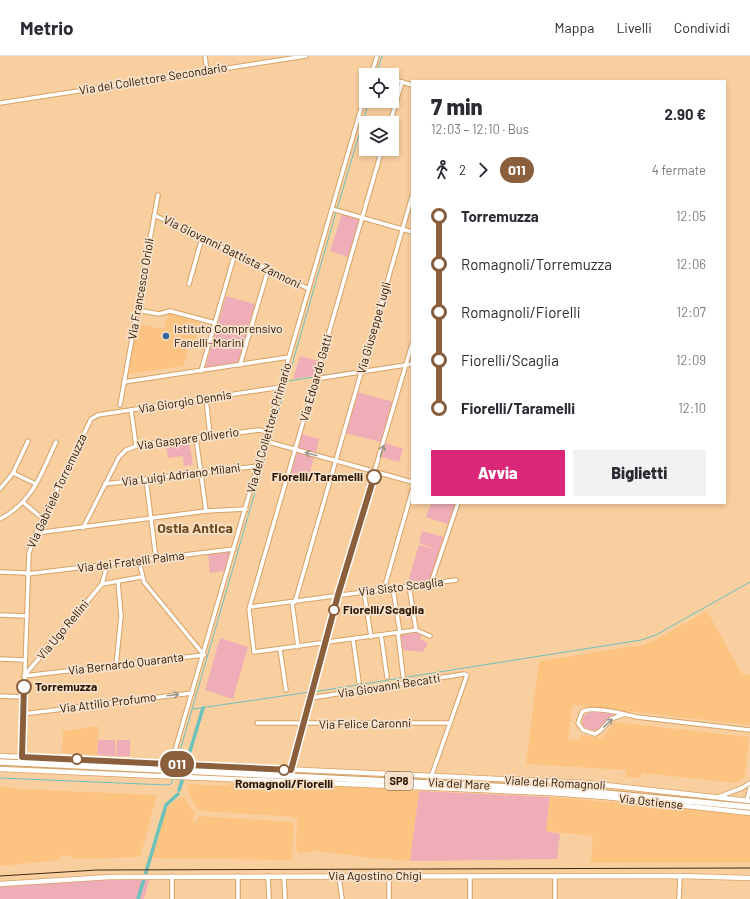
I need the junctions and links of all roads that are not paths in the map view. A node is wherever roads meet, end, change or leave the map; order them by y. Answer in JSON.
{"nodes":[{"id":1,"x":205,"y":56,"type":"edge"},
{"id":2,"x":306,"y":56,"type":"edge"},
{"id":3,"x":376,"y":56,"type":"edge"},
{"id":4,"x":373,"y":68,"type":"edge"},
{"id":5,"x":207,"y":71,"type":"junction"},
{"id":6,"x":399,"y":81,"type":"edge"},
{"id":7,"x":402,"y":82,"type":"junction"},
{"id":8,"x":411,"y":85,"type":"edge"},
{"id":9,"x":0,"y":103,"type":"edge"},
{"id":10,"x":361,"y":108,"type":"edge"},
{"id":11,"x":392,"y":116,"type":"edge"},
{"id":12,"x":380,"y":156,"type":"edge"},
{"id":13,"x":158,"y":195,"type":"dead end"},
{"id":14,"x":411,"y":199,"type":"edge"},
{"id":15,"x":332,"y":209,"type":"junction"},
{"id":16,"x":154,"y":215,"type":"junction"},
{"id":17,"x":363,"y":218,"type":"junction"},
{"id":18,"x":402,"y":230,"type":"junction"},
{"id":19,"x":411,"y":232,"type":"edge"},
{"id":20,"x":202,"y":238,"type":"junction"},
{"id":21,"x":235,"y":253,"type":"junction"},
{"id":22,"x":268,"y":270,"type":"junction"},
{"id":23,"x":189,"y":284,"type":"dead end"},
{"id":24,"x":309,"y":289,"type":"junction"},
{"id":25,"x":137,"y":310,"type":"junction"},
{"id":26,"x":215,"y":323,"type":"junction"},
{"id":27,"x":411,"y":347,"type":"edge"},
{"id":28,"x":289,"y":357,"type":"junction"},
{"id":29,"x":411,"y":364,"type":"edge"},
{"id":30,"x":240,"y":365,"type":"junction"},
{"id":31,"x":406,"y":365,"type":"junction"},
{"id":32,"x":201,"y":371,"type":"junction"},
{"id":33,"x":361,"y":372,"type":"junction"},
{"id":34,"x":315,"y":379,"type":"junction"},
{"id":35,"x":124,"y":382,"type":"junction"},
{"id":36,"x":281,"y":387,"type":"junction"},
{"id":37,"x":206,"y":398,"type":"junction"},
{"id":38,"x":120,"y":405,"type":"dead end"},
{"id":39,"x":131,"y":410,"type":"junction"},
{"id":40,"x":91,"y":419,"type":"joint"},
{"id":41,"x":268,"y":432,"type":"junction"},
{"id":42,"x":210,"y":436,"type":"junction"},
{"id":43,"x":196,"y":438,"type":"junction"},
{"id":44,"x":28,"y":441,"type":"dead end"},
{"id":45,"x":265,"y":441,"type":"junction"},
{"id":46,"x":56,"y":442,"type":"dead end"},
{"id":47,"x":136,"y":445,"type":"junction"},
{"id":48,"x":296,"y":450,"type":"junction"},
{"id":49,"x":336,"y":461,"type":"junction"},
{"id":50,"x":258,"y":466,"type":"junction"},
{"id":51,"x":376,"y":472,"type":"junction"},
{"id":52,"x":13,"y":473,"type":"junction"},
{"id":53,"x":201,"y":473,"type":"junction"},
{"id":54,"x":146,"y":479,"type":"junction"},
{"id":55,"x":411,"y":482,"type":"edge"},
{"id":56,"x":36,"y":484,"type":"junction"},
{"id":57,"x":105,"y":484,"type":"junction"},
{"id":58,"x":0,"y":489,"type":"edge"},
{"id":59,"x":411,"y":494,"type":"edge"},
{"id":60,"x":24,"y":503,"type":"junction"},
{"id":61,"x":458,"y":504,"type":"edge"},
{"id":62,"x":246,"y":509,"type":"junction"},
{"id":63,"x":206,"y":512,"type":"junction"},
{"id":64,"x":0,"y":519,"type":"edge"},
{"id":65,"x":43,"y":519,"type":"junction"},
{"id":66,"x":151,"y":519,"type":"junction"},
{"id":67,"x":83,"y":528,"type":"junction"},
{"id":68,"x":36,"y":533,"type":"junction"},
{"id":69,"x":234,"y":549,"type":"junction"},
{"id":70,"x":156,"y":559,"type":"junction"},
{"id":71,"x":138,"y":561,"type":"junction"},
{"id":72,"x":107,"y":565,"type":"junction"},
{"id":73,"x":0,"y":572,"type":"edge"},
{"id":74,"x":27,"y":573,"type":"junction"},
{"id":75,"x":141,"y":577,"type":"junction"},
{"id":76,"x":456,"y":580,"type":"dead end"},
{"id":77,"x":118,"y":582,"type":"junction"},
{"id":78,"x":431,"y":583,"type":"junction"},
{"id":79,"x":102,"y":584,"type":"junction"},
{"id":80,"x":409,"y":586,"type":"junction"},
{"id":81,"x":384,"y":589,"type":"junction"},
{"id":82,"x":393,"y":589,"type":"junction"},
{"id":83,"x":364,"y":592,"type":"junction"},
{"id":84,"x":338,"y":595,"type":"junction"},
{"id":85,"x":293,"y":602,"type":"junction"},
{"id":86,"x":250,"y":607,"type":"junction"},
{"id":87,"x":0,"y":615,"type":"edge"},
{"id":88,"x":26,"y":616,"type":"junction"},
{"id":89,"x":416,"y":630,"type":"junction"},
{"id":90,"x":399,"y":633,"type":"junction"},
{"id":91,"x":381,"y":636,"type":"junction"},
{"id":92,"x":430,"y":636,"type":"dead end"},
{"id":93,"x":371,"y":637,"type":"junction"},
{"id":94,"x":353,"y":639,"type":"junction"},
{"id":95,"x":326,"y":643,"type":"junction"},
{"id":96,"x":298,"y":647,"type":"junction"},
{"id":97,"x":280,"y":649,"type":"junction"},
{"id":98,"x":204,"y":655,"type":"junction"},
{"id":99,"x":0,"y":659,"type":"edge"},
{"id":100,"x":25,"y":660,"type":"junction"},
{"id":101,"x":116,"y":666,"type":"junction"},
{"id":102,"x":24,"y":676,"type":"junction"},
{"id":103,"x":403,"y":676,"type":"dead end"},
{"id":104,"x":387,"y":677,"type":"dead end"},
{"id":105,"x":359,"y":682,"type":"dead end"},
{"id":106,"x":286,"y":690,"type":"dead end"},
{"id":107,"x":192,"y":693,"type":"junction"},
{"id":108,"x":0,"y":696,"type":"edge"},
{"id":109,"x":311,"y":696,"type":"junction"},
{"id":110,"x":23,"y":697,"type":"junction"},
{"id":111,"x":23,"y":714,"type":"junction"},
{"id":112,"x":625,"y":714,"type":"junction"},
{"id":113,"x":257,"y":723,"type":"dead end"},
{"id":114,"x":450,"y":723,"type":"junction"},
{"id":115,"x":303,"y":724,"type":"junction"},
{"id":116,"x":750,"y":730,"type":"edge"},
{"id":117,"x":0,"y":756,"type":"edge"},
{"id":118,"x":22,"y":757,"type":"junction"},
{"id":119,"x":0,"y":762,"type":"edge"},
{"id":120,"x":171,"y":764,"type":"junction"},
{"id":121,"x":0,"y":769,"type":"edge"},
{"id":122,"x":291,"y":770,"type":"junction"},
{"id":123,"x":431,"y":777,"type":"junction"},
{"id":124,"x":750,"y":783,"type":"edge"},
{"id":125,"x":750,"y":788,"type":"edge"},
{"id":126,"x":718,"y":797,"type":"junction"},
{"id":127,"x":748,"y":800,"type":"edge"},
{"id":128,"x":750,"y":807,"type":"edge"},
{"id":129,"x":750,"y":813,"type":"edge"},
{"id":130,"x":172,"y":876,"type":"junction"},
{"id":131,"x":238,"y":876,"type":"junction"},
{"id":132,"x":268,"y":876,"type":"junction"},
{"id":133,"x":339,"y":876,"type":"junction"},
{"id":134,"x":389,"y":876,"type":"junction"},
{"id":135,"x":470,"y":876,"type":"junction"},
{"id":136,"x":555,"y":876,"type":"junction"},
{"id":137,"x":680,"y":876,"type":"junction"},
{"id":138,"x":284,"y":877,"type":"junction"},
{"id":139,"x":750,"y":878,"type":"edge"},
{"id":140,"x":0,"y":884,"type":"edge"},
{"id":141,"x":172,"y":899,"type":"edge"},
{"id":142,"x":238,"y":899,"type":"edge"},
{"id":143,"x":269,"y":899,"type":"edge"},
{"id":144,"x":285,"y":899,"type":"edge"},
{"id":145,"x":342,"y":899,"type":"edge"},
{"id":146,"x":389,"y":899,"type":"edge"},
{"id":147,"x":470,"y":899,"type":"edge"},
{"id":148,"x":555,"y":899,"type":"edge"},
{"id":149,"x":679,"y":899,"type":"edge"}],
"edges":[{"from":1,"to":5,"type":"street"},
{"from":2,"to":5,"type":"street","name":"Via del Collettore Secondario"},
{"from":3,"to":4,"type":"street"},
{"from":5,"to":9,"type":"street","name":"Via del Collettore Secondario"},
{"from":6,"to":7,"type":"street"},
{"from":7,"to":8,"type":"street"},
{"from":7,"to":11,"type":"street"},
{"from":10,"to":15,"type":"street","name":"Via del Collettore Primario"},
{"from":12,"to":17,"type":"street","name":"Via Edoardo Gatti"},
{"from":13,"to":16,"type":"street","name":"Via Francesco Orioli"},
{"from":14,"to":18,"type":"street","name":"Via Giuseppe Lugli"},
{"from":15,"to":17,"type":"street"},
{"from":15,"to":24,"type":"street","name":"Via del Collettore Primario"},
{"from":16,"to":20,"type":"street","name":"Via Giovanni Battista Zannoni"},
{"from":16,"to":25,"type":"street","name":"Via Francesco Orioli"},
{"from":17,"to":18,"type":"street"},
{"from":17,"to":34,"type":"street","name":"Via Edoardo Gatti"},
{"from":18,"to":19,"type":"street"},
{"from":18,"to":33,"type":"street","name":"Via Giuseppe Lugli"},
{"from":20,"to":21,"type":"street","name":"Via Giovanni Battista Zannoni"},
{"from":20,"to":23,"type":"street"},
{"from":21,"to":22,"type":"street","name":"Via Giovanni Battista Zannoni"},
{"from":21,"to":26,"type":"street"},
{"from":22,"to":24,"type":"street","name":"Via Giovanni Battista Zannoni"},
{"from":22,"to":30,"type":"street"},
{"from":24,"to":28,"type":"street","name":"Via del Collettore Primario"},
{"from":25,"to":26,"type":"street"},
{"from":25,"to":35,"type":"street","name":"Via Francesco Orioli"},
{"from":26,"to":32,"type":"street"},
{"from":27,"to":31,"type":"street"},
{"from":28,"to":30,"type":"street"},
{"from":28,"to":36,"type":"street","name":"Via del Collettore Primario"},
{"from":29,"to":31,"type":"street"},
{"from":30,"to":32,"type":"street"},
{"from":31,"to":33,"type":"street"},
{"from":51,"to":31,"type":"street","one_way":true},
{"from":32,"to":35,"type":"street"},
{"from":33,"to":34,"type":"street"},
{"from":33,"to":49,"type":"street","name":"Via Giuseppe Lugli"},
{"from":34,"to":48,"type":"street","name":"Via Edoardo Gatti"},
{"from":35,"to":38,"type":"street","name":"Via Francesco Orioli"},
{"from":36,"to":37,"type":"street","name":"Via Giorgio Dennis"},
{"from":36,"to":41,"type":"street","name":"Via del Collettore Primario"},
{"from":37,"to":39,"type":"street","name":"Via Giorgio Dennis"},
{"from":37,"to":42,"type":"street"},
{"from":39,"to":40,"type":"street","name":"Via Giorgio Dennis"},
{"from":39,"to":47,"type":"street"},
{"from":40,"to":65,"type":"street","name":"Via Gabriele Torremuzza"},
{"from":41,"to":42,"type":"street","name":"Via Gaspare Oliverio"},
{"from":41,"to":45,"type":"street","name":"Via del Collettore Primario"},
{"from":42,"to":43,"type":"street","name":"Via Gaspare Oliverio"},
{"from":43,"to":47,"type":"street","name":"Via Gaspare Oliverio"},
{"from":43,"to":53,"type":"street"},
{"from":44,"to":52,"type":"street"},
{"from":45,"to":48,"type":"street"},
{"from":45,"to":50,"type":"street","name":"Via del Collettore Primario"},
{"from":46,"to":56,"type":"street"},
{"from":47,"to":57,"type":"street","name":"Via Gaspare Oliverio"},
{"from":49,"to":48,"type":"street","one_way":true},
{"from":48,"to":86,"type":"street","name":"Via Edoardo Gatti"},
{"from":49,"to":51,"type":"street"},
{"from":49,"to":85,"type":"street","name":"Via Giuseppe Lugli"},
{"from":50,"to":53,"type":"street","name":"Via Luigi Adriano Milani"},
{"from":50,"to":62,"type":"street","name":"Via del Collettore Primario"},
{"from":51,"to":55,"type":"street"},
{"from":51,"to":84,"type":"street"},
{"from":52,"to":56,"type":"street"},
{"from":52,"to":58,"type":"street"},
{"from":53,"to":54,"type":"street","name":"Via Luigi Adriano Milani"},
{"from":53,"to":63,"type":"street"},
{"from":54,"to":57,"type":"street","name":"Via Luigi Adriano Milani"},
{"from":54,"to":66,"type":"street"},
{"from":56,"to":60,"type":"street"},
{"from":57,"to":67,"type":"street","name":"Via Gaspare Oliverio"},
{"from":59,"to":81,"type":"street"},
{"from":60,"to":64,"type":"street"},
{"from":60,"to":65,"type":"street"},
{"from":61,"to":78,"type":"street"},
{"from":62,"to":63,"type":"street"},
{"from":62,"to":69,"type":"street","name":"Via del Collettore Primario"},
{"from":63,"to":66,"type":"street"},
{"from":65,"to":68,"type":"street","name":"Via Gabriele Torremuzza"},
{"from":66,"to":67,"type":"street"},
{"from":66,"to":70,"type":"street"},
{"from":67,"to":68,"type":"street"},
{"from":68,"to":74,"type":"street","name":"Via Gabriele Torremuzza"},
{"from":69,"to":70,"type":"street","name":"Via dei Fratelli Palma"},
{"from":69,"to":98,"type":"street","name":"Via del Collettore Primario"},
{"from":70,"to":71,"type":"street","name":"Via dei Fratelli Palma"},
{"from":71,"to":72,"type":"street","name":"Via dei Fratelli Palma"},
{"from":71,"to":75,"type":"street"},
{"from":72,"to":74,"type":"street","name":"Via dei Fratelli Palma"},
{"from":72,"to":79,"type":"street"},
{"from":73,"to":74,"type":"street","name":"Via dei Fratelli Palma"},
{"from":74,"to":88,"type":"street","name":"Via Gabriele Torremuzza"},
{"from":75,"to":77,"type":"street"},
{"from":75,"to":98,"type":"street"},
{"from":76,"to":78,"type":"street","name":"Via Sisto Scaglia"},
{"from":77,"to":79,"type":"street"},
{"from":77,"to":101,"type":"street"},
{"from":78,"to":80,"type":"street","name":"Via Sisto Scaglia"},
{"from":79,"to":102,"type":"street","name":"Via Ugo Rellini"},
{"from":80,"to":82,"type":"street","name":"Via Sisto Scaglia"},
{"from":80,"to":89,"type":"street"},
{"from":81,"to":82,"type":"street","name":"Via Sisto Scaglia"},
{"from":81,"to":83,"type":"street","name":"Via Sisto Scaglia"},
{"from":82,"to":90,"type":"street"},
{"from":83,"to":84,"type":"street","name":"Via Sisto Scaglia"},
{"from":83,"to":93,"type":"street"},
{"from":84,"to":85,"type":"street","name":"Via Sisto Scaglia"},
{"from":84,"to":95,"type":"street"},
{"from":85,"to":86,"type":"street","name":"Via Sisto Scaglia"},
{"from":85,"to":96,"type":"street"},
{"from":86,"to":97,"type":"street","name":"Via Edoardo Gatti"},
{"from":87,"to":88,"type":"street"},
{"from":88,"to":100,"type":"street","name":"Via Gabriele Torremuzza"},
{"from":89,"to":90,"type":"street"},
{"from":89,"to":92,"type":"street"},
{"from":90,"to":91,"type":"street"},
{"from":90,"to":103,"type":"street"},
{"from":91,"to":93,"type":"street"},
{"from":91,"to":104,"type":"street"},
{"from":93,"to":94,"type":"street"},
{"from":94,"to":95,"type":"street"},
{"from":94,"to":105,"type":"street"},
{"from":95,"to":96,"type":"street"},
{"from":95,"to":109,"type":"street"},
{"from":96,"to":97,"type":"street"},
{"from":97,"to":106,"type":"street"},
{"from":98,"to":101,"type":"street","name":"Via Bernardo Quaranta"},
{"from":98,"to":107,"type":"street","name":"Via del Collettore Primario"},
{"from":99,"to":100,"type":"street"},
{"from":100,"to":102,"type":"street","name":"Via Gabriele Torremuzza"},
{"from":101,"to":102,"type":"street","name":"Via Bernardo Quaranta"},
{"from":102,"to":110,"type":"street","name":"Via Gabriele Torremuzza"},
{"from":111,"to":107,"type":"street","name":"Via Attilio Profumo","one_way":true},
{"from":107,"to":120,"type":"street","name":"Via del Collettore Primario"},
{"from":108,"to":110,"type":"street"},
{"from":109,"to":114,"type":"street","name":"Via Giovanni Becatti"},
{"from":109,"to":115,"type":"street"},
{"from":110,"to":111,"type":"street","name":"Via Gabriele Torremuzza"},
{"from":111,"to":118,"type":"street","name":"Via Gabriele Torremuzza"},
{"from":112,"to":112,"type":"street","one_way":true},
{"from":112,"to":116,"type":"street"},
{"from":113,"to":115,"type":"street","name":"Via Felice Caronni"},
{"from":114,"to":115,"type":"street","name":"Via Felice Caronni"},
{"from":114,"to":123,"type":"street"},
{"from":115,"to":122,"type":"street"},
{"from":117,"to":118,"type":"main road","name":"Viale dei Romagnoli"},
{"from":118,"to":120,"type":"main road","name":"Viale dei Romagnoli"},
{"from":119,"to":128,"type":"main road","name":"Via del Mare","number":"SP8"},
{"from":120,"to":122,"type":"main road","name":"Viale dei Romagnoli"},
{"from":121,"to":129,"type":"main road","name":"Via Ostiense"},
{"from":122,"to":123,"type":"main road","name":"Viale dei Romagnoli"},
{"from":123,"to":126,"type":"main road","name":"Viale dei Romagnoli"},
{"from":124,"to":126,"type":"street"},
{"from":125,"to":127,"type":"street"},
{"from":126,"to":127,"type":"main road","name":"Viale dei Romagnoli"},
{"from":130,"to":131,"type":"main road","name":"Via Agostino Chigi"},
{"from":130,"to":140,"type":"main road","name":"Via Agostino Chigi"},
{"from":130,"to":141,"type":"street"},
{"from":131,"to":132,"type":"main road","name":"Via Agostino Chigi"},
{"from":131,"to":142,"type":"street"},
{"from":132,"to":138,"type":"main road","name":"Via Agostino Chigi"},
{"from":132,"to":143,"type":"street"},
{"from":133,"to":134,"type":"main road","name":"Via Agostino Chigi"},
{"from":133,"to":138,"type":"main road","name":"Via Agostino Chigi"},
{"from":133,"to":145,"type":"street"},
{"from":134,"to":135,"type":"main road","name":"Via Agostino Chigi"},
{"from":134,"to":146,"type":"street"},
{"from":135,"to":136,"type":"main road","name":"Via Agostino Chigi"},
{"from":135,"to":147,"type":"street"},
{"from":136,"to":137,"type":"main road","name":"Via Agostino Chigi"},
{"from":136,"to":148,"type":"street"},
{"from":137,"to":139,"type":"main road","name":"Via Agostino Chigi"},
{"from":137,"to":149,"type":"street"},
{"from":138,"to":144,"type":"street"}]}
